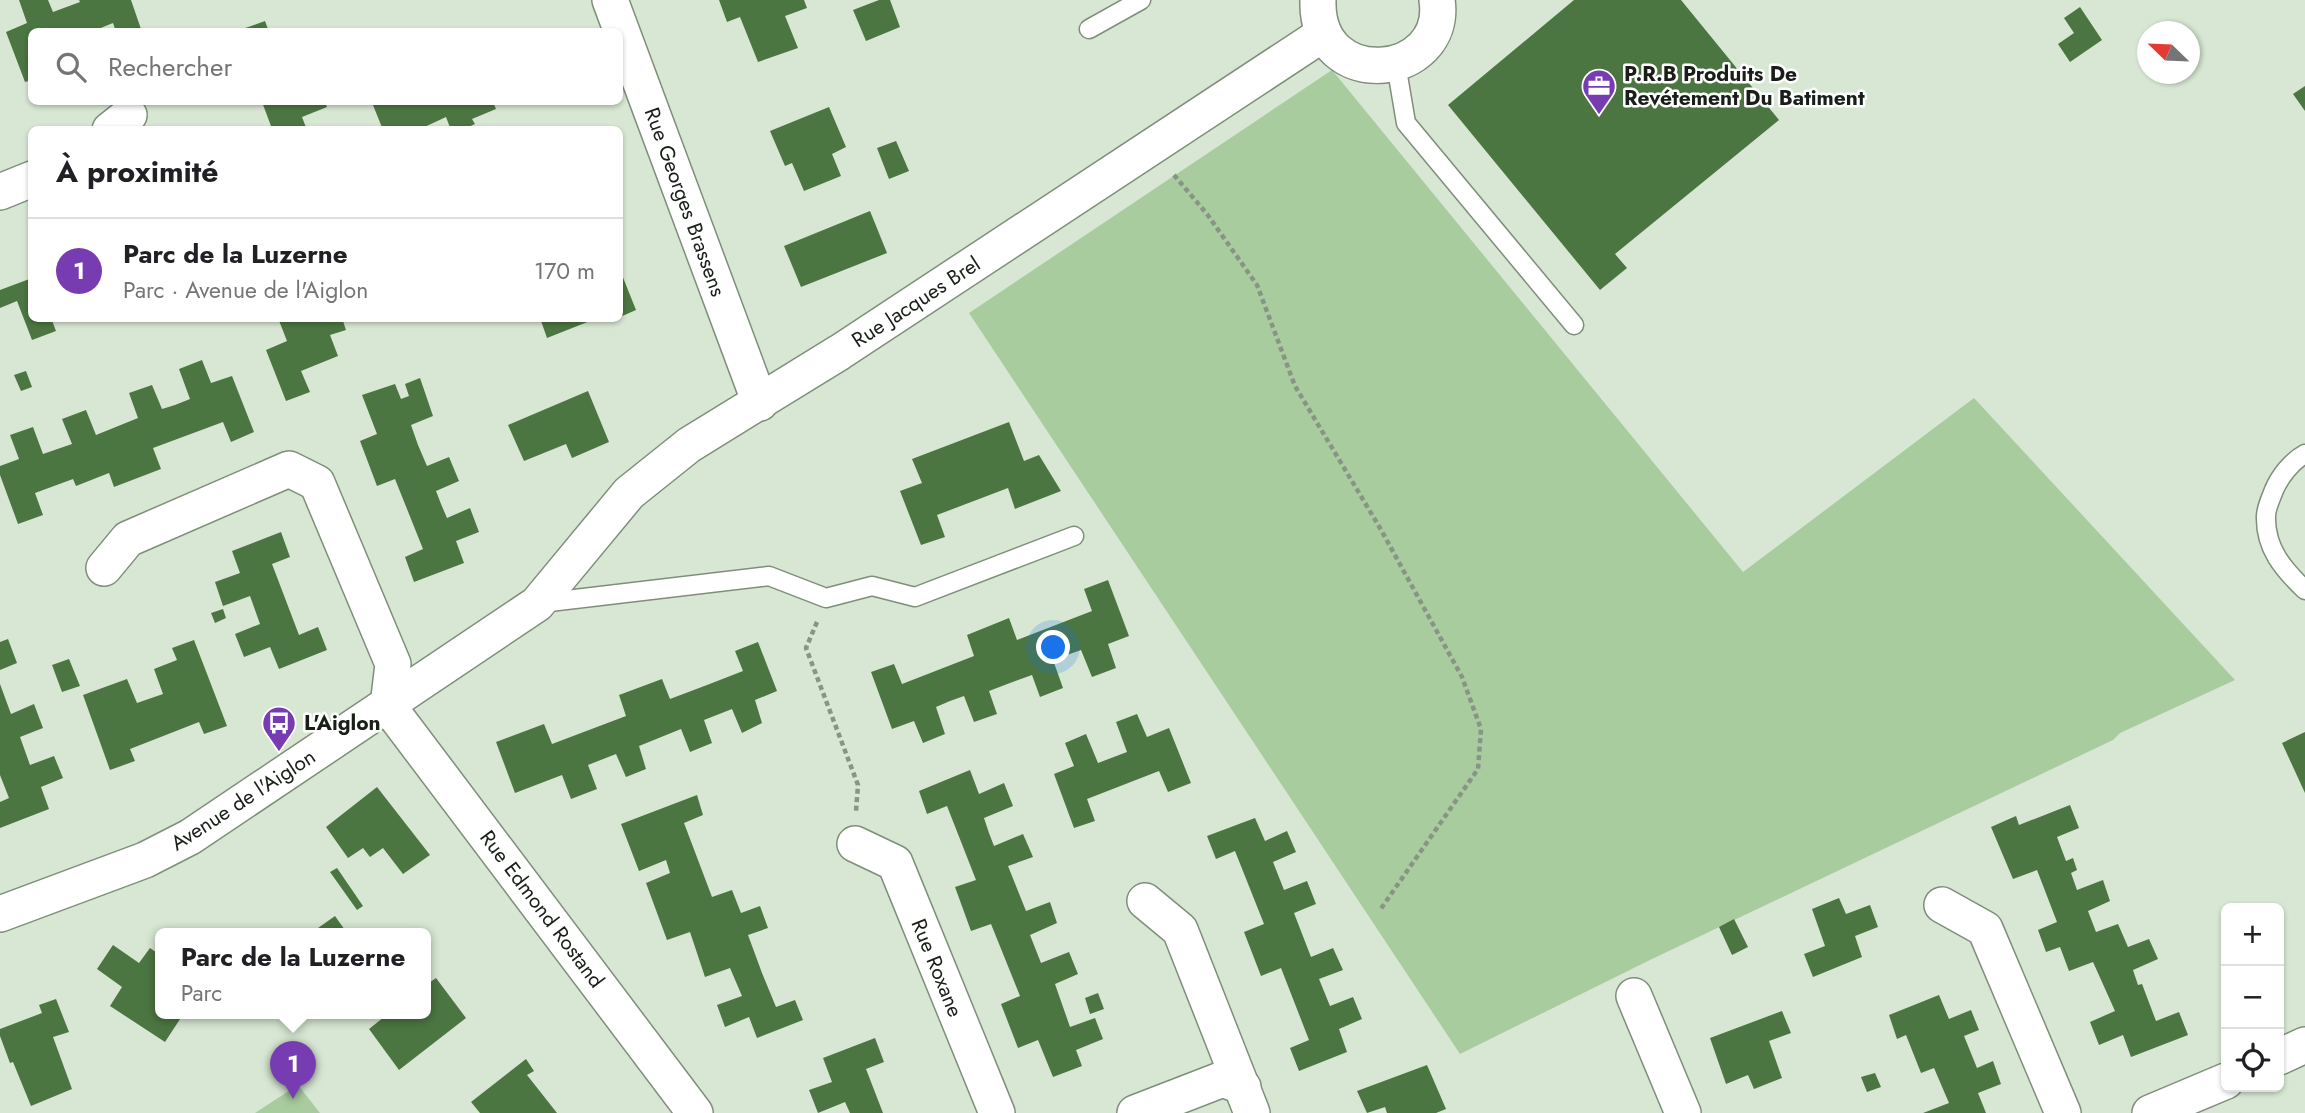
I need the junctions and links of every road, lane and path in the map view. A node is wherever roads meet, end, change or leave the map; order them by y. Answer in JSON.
{"nodes":[{"id":1,"x":610,"y":0,"type":"edge"},
{"id":2,"x":1142,"y":0,"type":"edge"},
{"id":3,"x":1437,"y":0,"type":"edge"},
{"id":4,"x":1321,"y":17,"type":"edge"},
{"id":5,"x":620,"y":28,"type":"edge"},
{"id":6,"x":1089,"y":29,"type":"dead end"},
{"id":7,"x":623,"y":35,"type":"edge"},
{"id":8,"x":1396,"y":64,"type":"junction"},
{"id":9,"x":1151,"y":147,"type":"junction"},
{"id":10,"x":28,"y":182,"type":"edge"},
{"id":11,"x":0,"y":192,"type":"edge"},
{"id":12,"x":1574,"y":325,"type":"dead end"},
{"id":13,"x":760,"y":403,"type":"junction"},
{"id":14,"x":2305,"y":454,"type":"edge"},
{"id":15,"x":1074,"y":536,"type":"dead end"},
{"id":16,"x":104,"y":569,"type":"dead end"},
{"id":17,"x":2305,"y":590,"type":"edge"},
{"id":18,"x":826,"y":598,"type":"junction"},
{"id":19,"x":537,"y":604,"type":"junction"},
{"id":20,"x":388,"y":706,"type":"junction"},
{"id":21,"x":855,"y":844,"type":"joint"},
{"id":22,"x":1145,"y":901,"type":"dead end"},
{"id":23,"x":1942,"y":905,"type":"dead end"},
{"id":24,"x":1380,"y":910,"type":"dead end"},
{"id":25,"x":0,"y":914,"type":"edge"},
{"id":26,"x":1634,"y":996,"type":"dead end"},
{"id":27,"x":2305,"y":1045,"type":"edge"},
{"id":28,"x":2284,"y":1055,"type":"edge"},
{"id":29,"x":2209,"y":1096,"type":"edge"},
{"id":30,"x":1247,"y":1100,"type":"edge"},
{"id":31,"x":695,"y":1113,"type":"edge"},
{"id":32,"x":997,"y":1113,"type":"edge"},
{"id":33,"x":1135,"y":1113,"type":"edge"},
{"id":34,"x":1683,"y":1113,"type":"edge"},
{"id":35,"x":2063,"y":1113,"type":"edge"},
{"id":36,"x":2150,"y":1113,"type":"edge"}],
"edges":[{"from":1,"to":5,"type":"street","name":"Rue Georges Brassens"},
{"from":2,"to":6,"type":"lane"},
{"from":3,"to":8,"type":"street"},
{"from":4,"to":8,"type":"street"},
{"from":4,"to":9,"type":"street","name":"Rue Jacques Brel"},
{"from":7,"to":13,"type":"street","name":"Rue Georges Brassens"},
{"from":8,"to":12,"type":"lane"},
{"from":9,"to":13,"type":"street","name":"Rue Jacques Brel"},
{"from":9,"to":24,"type":"path"},
{"from":10,"to":11,"type":"street"},
{"from":13,"to":19,"type":"street","name":"Rue Jacques Brel"},
{"from":14,"to":17,"type":"lane"},
{"from":15,"to":18,"type":"lane"},
{"from":16,"to":20,"type":"street"},
{"from":18,"to":19,"type":"lane"},
{"from":18,"to":21,"type":"path"},
{"from":19,"to":20,"type":"street","name":"Avenue de l'Aiglon"},
{"from":20,"to":25,"type":"street","name":"Avenue de l'Aiglon"},
{"from":20,"to":31,"type":"street","name":"Rue Edmond Rostand"},
{"from":21,"to":32,"type":"street","name":"Rue Roxane"},
{"from":22,"to":30,"type":"street"},
{"from":23,"to":35,"type":"street"},
{"from":26,"to":34,"type":"street"},
{"from":27,"to":28,"type":"street"},
{"from":29,"to":36,"type":"street"},
{"from":30,"to":33,"type":"street"}]}
